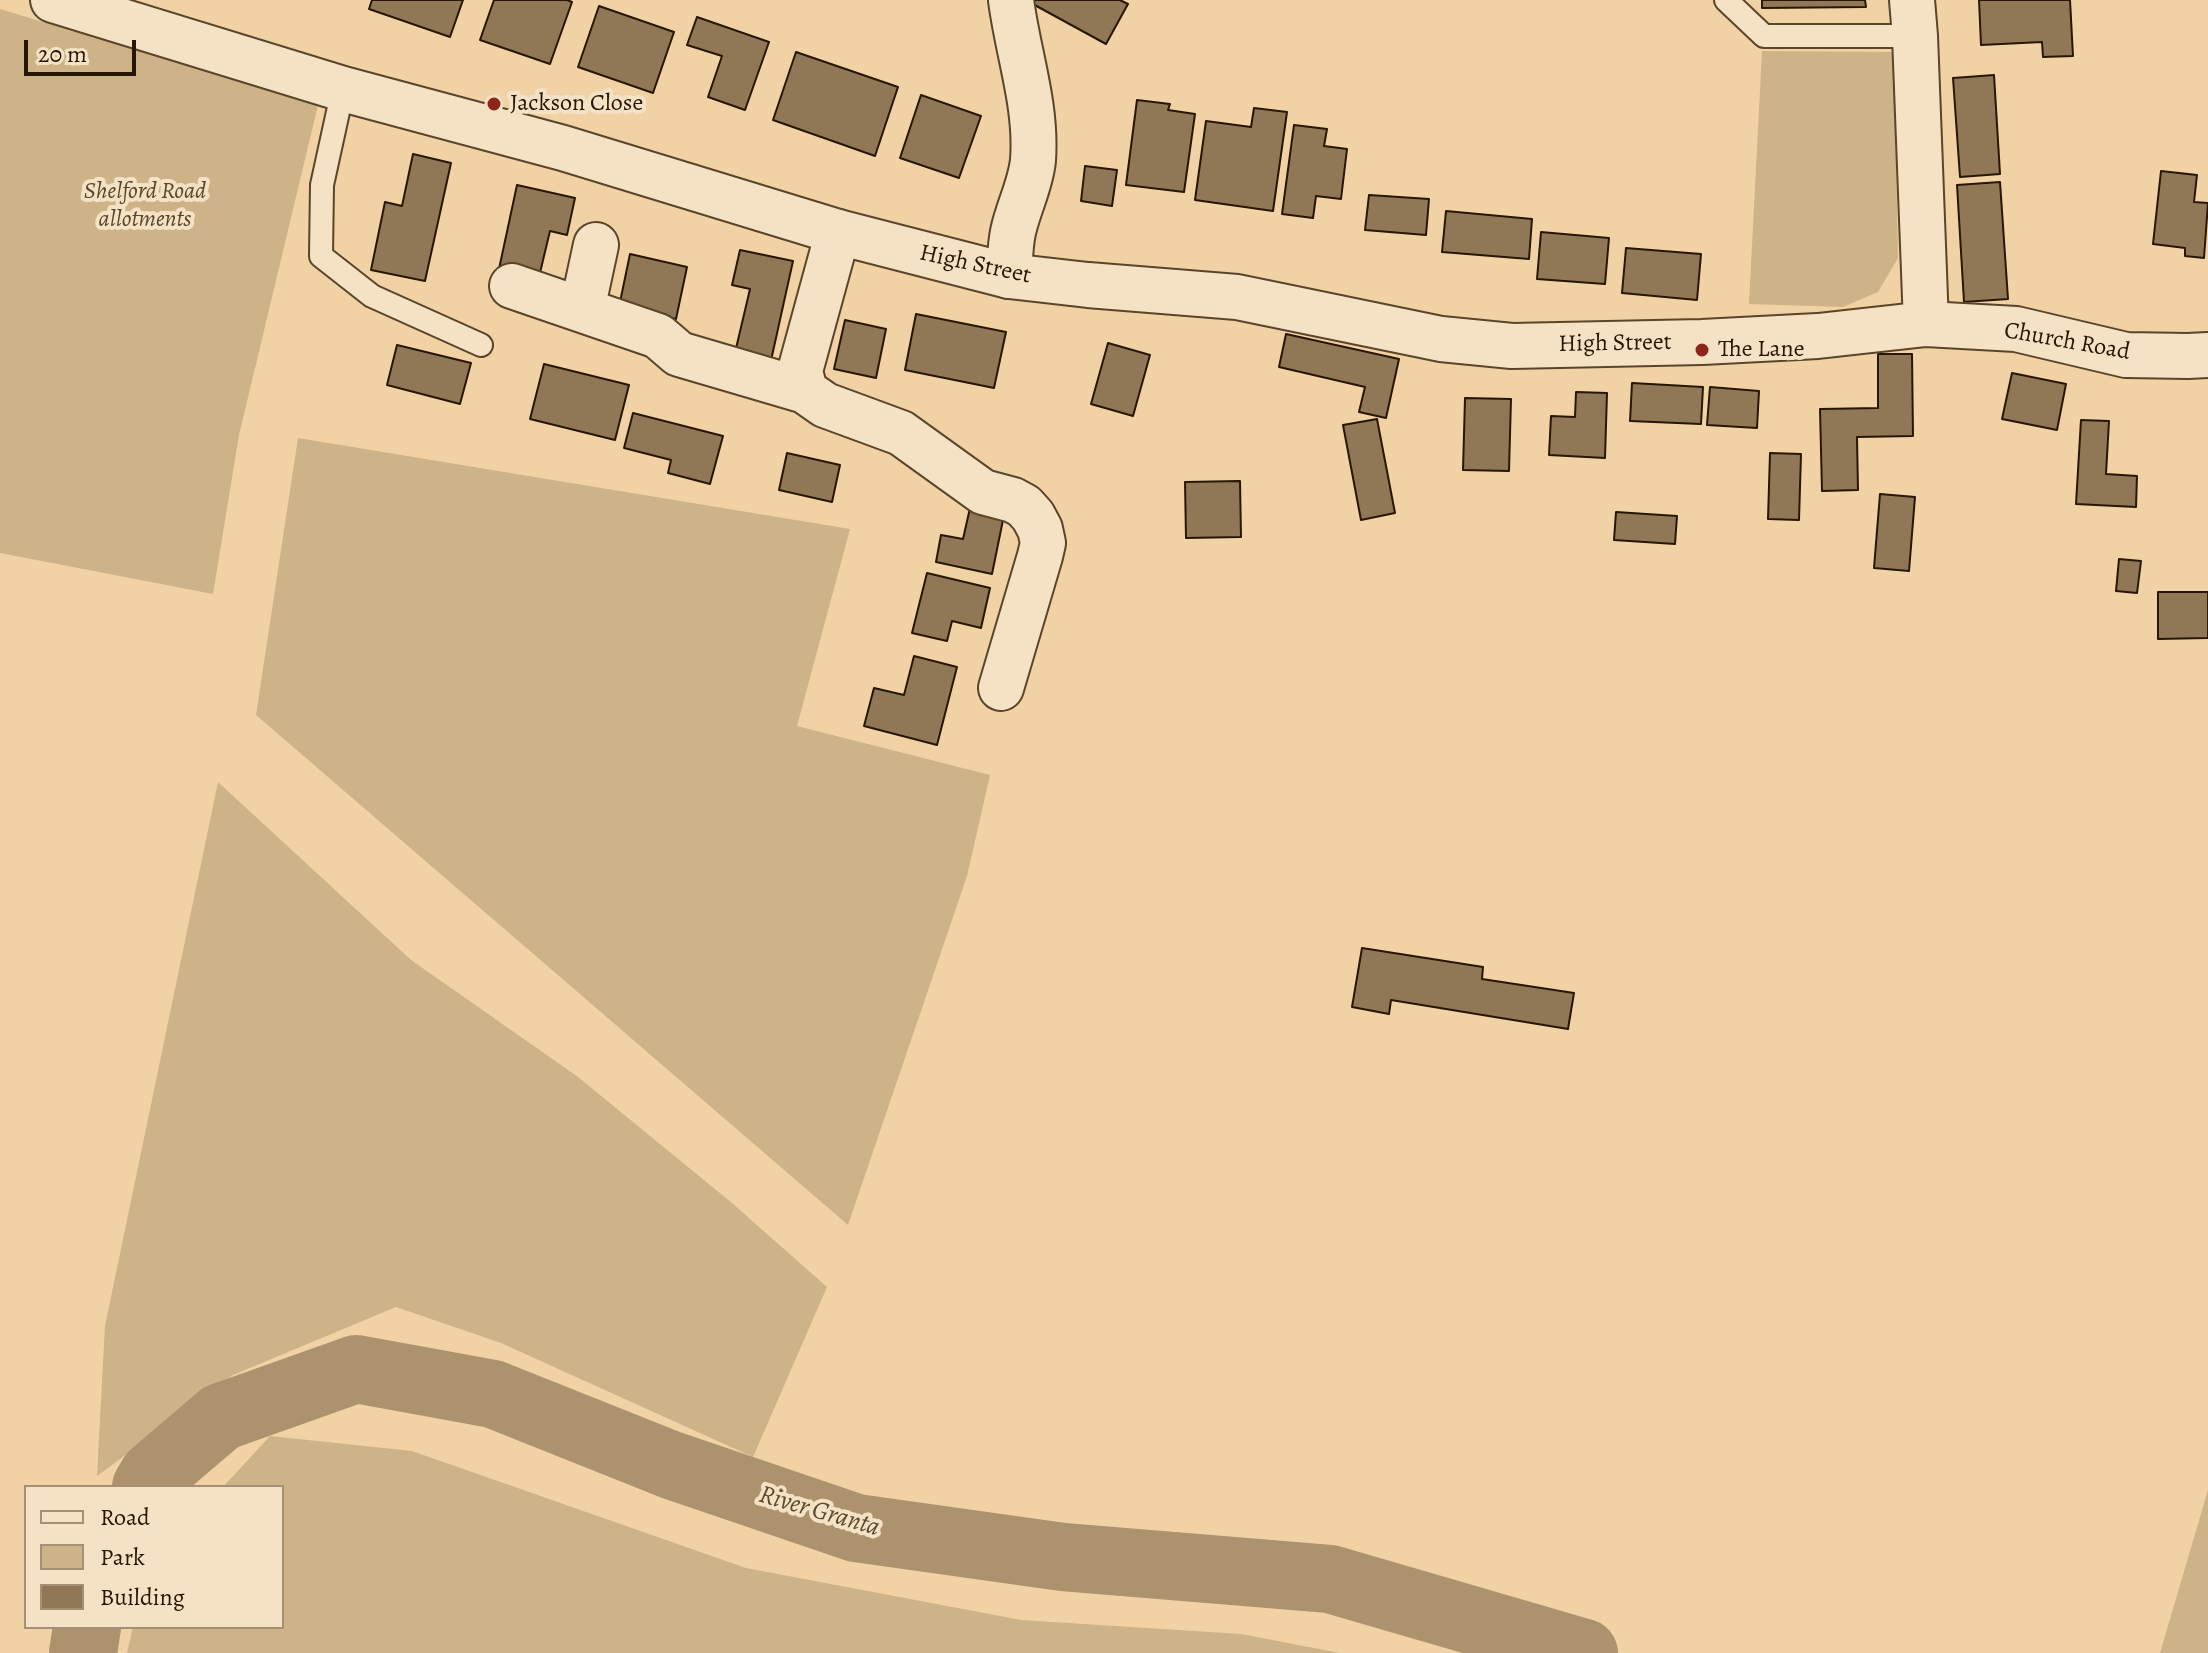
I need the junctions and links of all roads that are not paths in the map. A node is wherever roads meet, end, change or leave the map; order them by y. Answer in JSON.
{"nodes":[{"id":1,"x":53,"y":0,"type":"edge"},
{"id":2,"x":1011,"y":0,"type":"edge"},
{"id":3,"x":1726,"y":0,"type":"edge"},
{"id":4,"x":1914,"y":18,"type":"edge"},
{"id":5,"x":343,"y":89,"type":"junction"},
{"id":6,"x":838,"y":232,"type":"junction"},
{"id":7,"x":596,"y":245,"type":"dead end"},
{"id":8,"x":1009,"y":276,"type":"junction"},
{"id":9,"x":512,"y":286,"type":"dead end"},
{"id":10,"x":582,"y":310,"type":"junction"},
{"id":11,"x":1926,"y":324,"type":"junction"},
{"id":12,"x":481,"y":345,"type":"dead end"},
{"id":13,"x":2208,"y":355,"type":"edge"},
{"id":14,"x":805,"y":391,"type":"junction"},
{"id":15,"x":1001,"y":688,"type":"dead end"}],
"edges":[{"from":1,"to":5,"type":"street","name":"High Street"},
{"from":2,"to":8,"type":"street"},
{"from":3,"to":4,"type":"lane"},
{"from":4,"to":11,"type":"street"},
{"from":5,"to":6,"type":"street","name":"High Street"},
{"from":5,"to":12,"type":"lane"},
{"from":6,"to":8,"type":"street","name":"High Street"},
{"from":6,"to":14,"type":"street"},
{"from":7,"to":10,"type":"street"},
{"from":8,"to":11,"type":"street","name":"High Street"},
{"from":9,"to":10,"type":"street"},
{"from":10,"to":14,"type":"street"},
{"from":11,"to":13,"type":"street","name":"Church Road"},
{"from":14,"to":15,"type":"street"}]}
